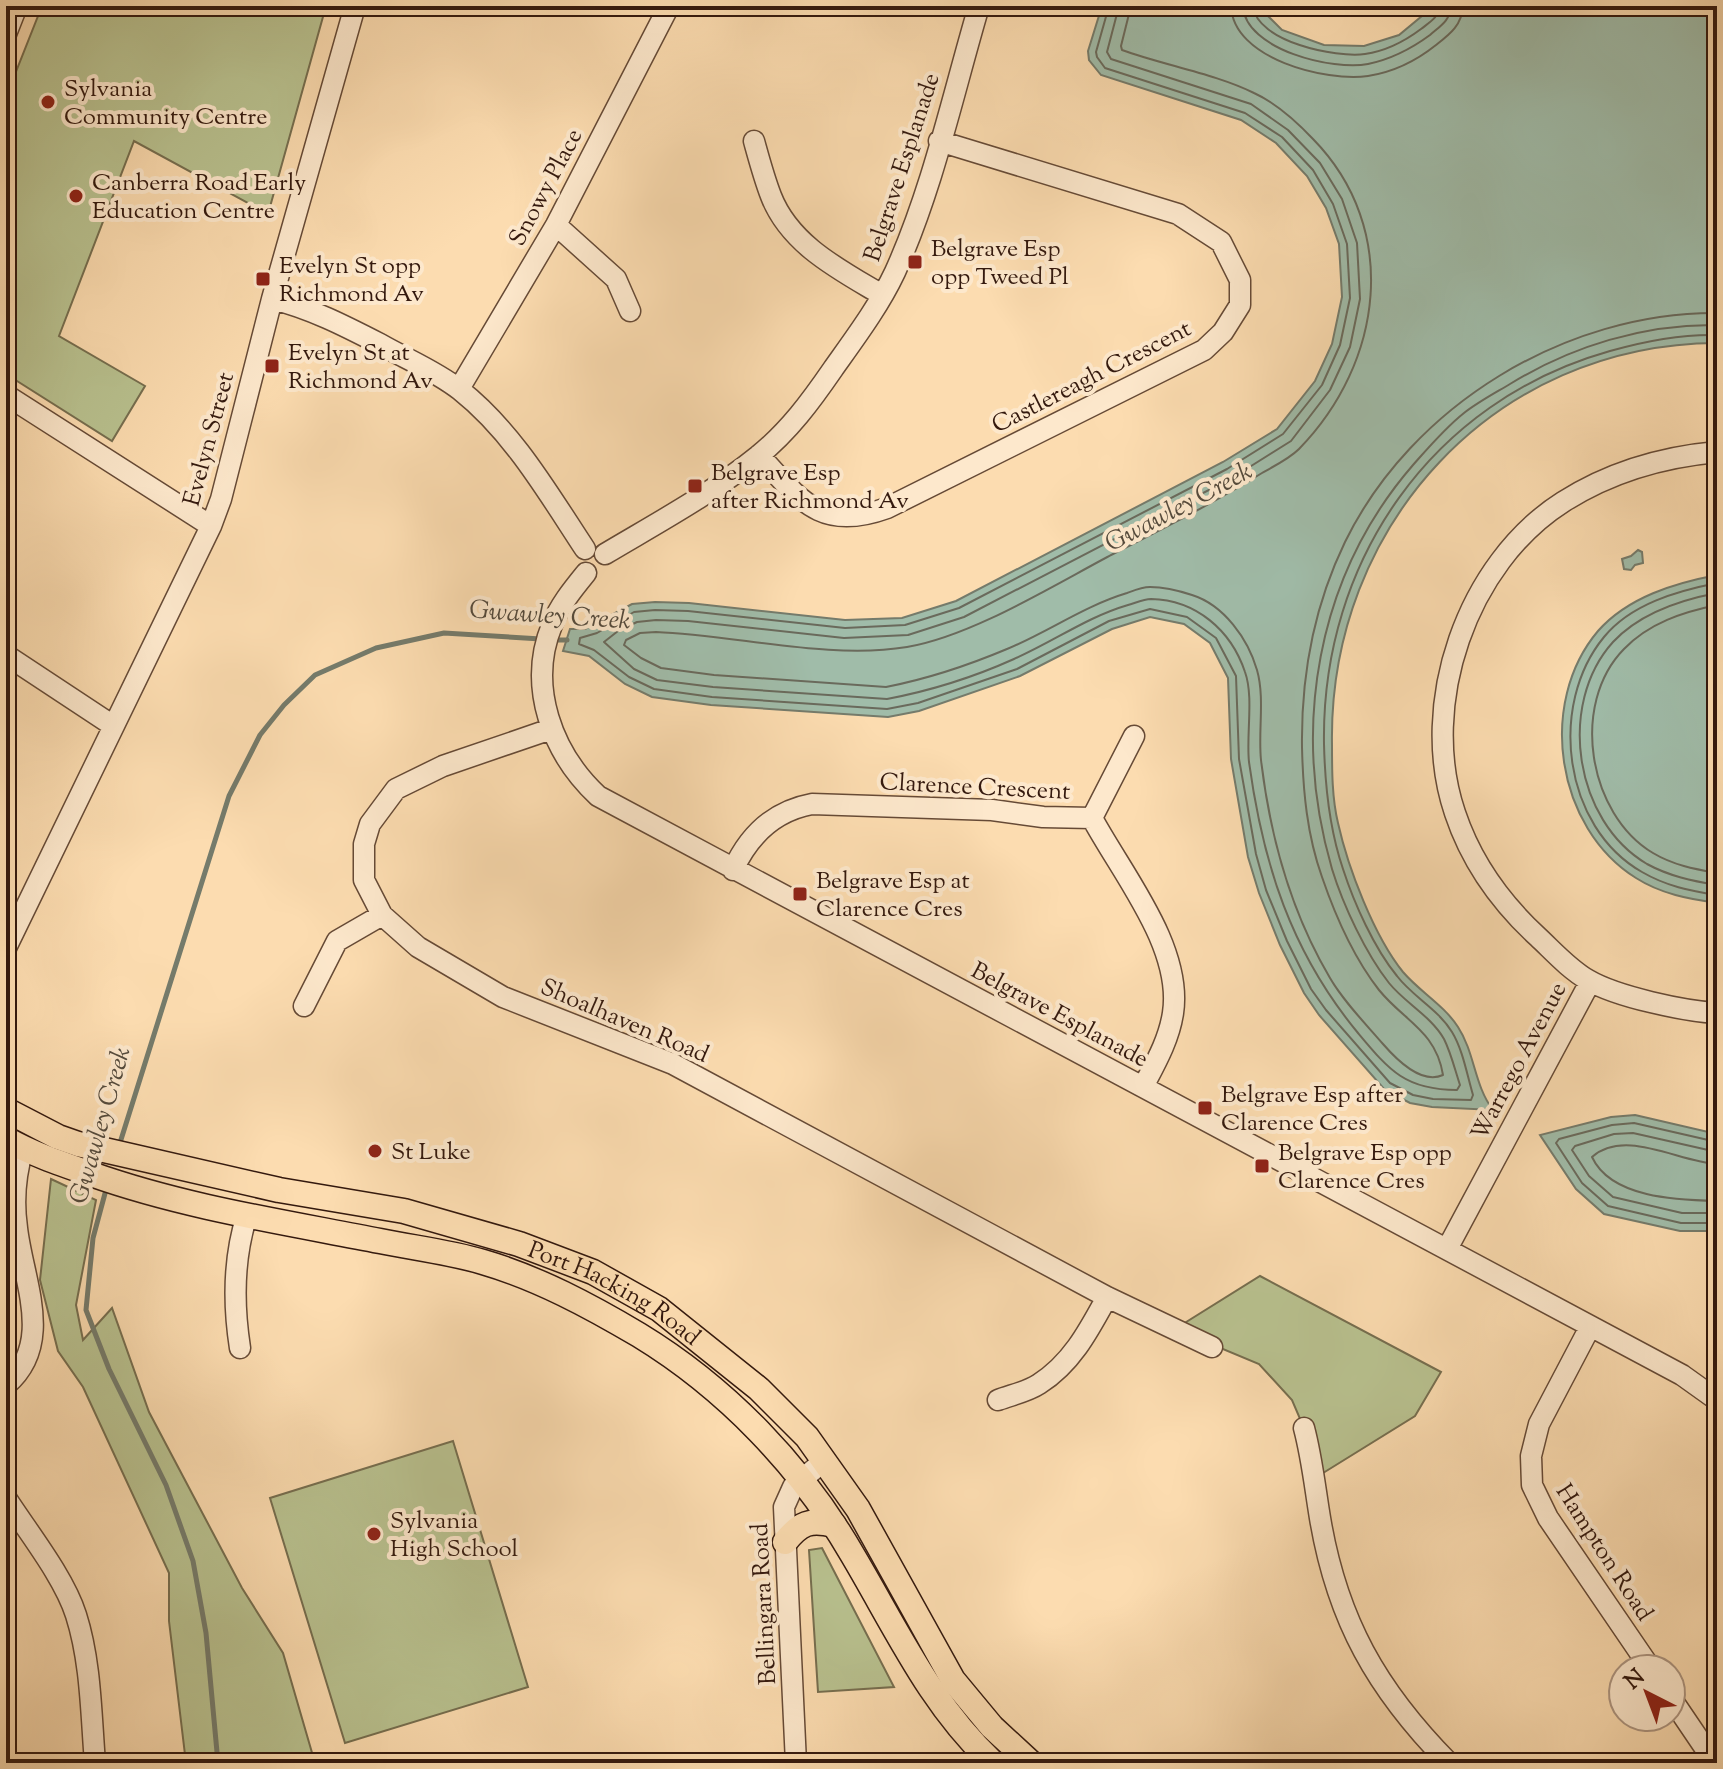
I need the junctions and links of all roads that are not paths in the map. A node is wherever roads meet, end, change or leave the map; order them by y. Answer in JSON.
{"nodes":[{"id":1,"x":17,"y":6,"type":"edge"},
{"id":2,"x":355,"y":6,"type":"edge"},
{"id":3,"x":669,"y":6,"type":"edge"},
{"id":4,"x":979,"y":6,"type":"edge"},
{"id":5,"x":6,"y":34,"type":"edge"},
{"id":6,"x":754,"y":141,"type":"dead end"},
{"id":7,"x":939,"y":141,"type":"junction"},
{"id":8,"x":556,"y":225,"type":"junction"},
{"id":9,"x":882,"y":295,"type":"junction"},
{"id":10,"x":272,"y":299,"type":"junction"},
{"id":11,"x":630,"y":311,"type":"dead end"},
{"id":12,"x":459,"y":389,"type":"junction"},
{"id":13,"x":6,"y":395,"type":"edge"},
{"id":14,"x":1717,"y":452,"type":"edge"},
{"id":15,"x":759,"y":455,"type":"junction"},
{"id":16,"x":211,"y":526,"type":"junction"},
{"id":17,"x":595,"y":551,"type":"junction"},
{"id":18,"x":6,"y":655,"type":"edge"},
{"id":19,"x":112,"y":725,"type":"junction"},
{"id":20,"x":551,"y":729,"type":"junction"},
{"id":21,"x":1134,"y":736,"type":"dead end"},
{"id":22,"x":1092,"y":818,"type":"junction"},
{"id":23,"x":733,"y":870,"type":"junction"},
{"id":24,"x":382,"y":915,"type":"junction"},
{"id":25,"x":6,"y":948,"type":"edge"},
{"id":26,"x":1590,"y":982,"type":"junction"},
{"id":27,"x":304,"y":1006,"type":"dead end"},
{"id":28,"x":1717,"y":1013,"type":"edge"},
{"id":29,"x":1143,"y":1087,"type":"junction"},
{"id":30,"x":6,"y":1110,"type":"edge"},
{"id":31,"x":15,"y":1144,"type":"edge"},
{"id":32,"x":247,"y":1215,"type":"junction"},
{"id":33,"x":1447,"y":1249,"type":"junction"},
{"id":34,"x":1107,"y":1297,"type":"junction"},
{"id":35,"x":1590,"y":1327,"type":"junction"},
{"id":36,"x":1212,"y":1347,"type":"dead end"},
{"id":37,"x":240,"y":1348,"type":"dead end"},
{"id":38,"x":6,"y":1385,"type":"edge"},
{"id":39,"x":1713,"y":1388,"type":"edge"},
{"id":40,"x":998,"y":1400,"type":"dead end"},
{"id":41,"x":1304,"y":1428,"type":"dead end"},
{"id":42,"x":825,"y":1460,"type":"junction"},
{"id":43,"x":801,"y":1479,"type":"junction"},
{"id":44,"x":6,"y":1498,"type":"edge"},
{"id":45,"x":834,"y":1525,"type":"junction"},
{"id":46,"x":785,"y":1542,"type":"junction"},
{"id":47,"x":1640,"y":1653,"type":"edge"},
{"id":48,"x":1687,"y":1722,"type":"edge"},
{"id":49,"x":95,"y":1763,"type":"edge"},
{"id":50,"x":796,"y":1763,"type":"edge"},
{"id":51,"x":992,"y":1763,"type":"edge"},
{"id":52,"x":1031,"y":1763,"type":"edge"},
{"id":53,"x":1449,"y":1763,"type":"edge"},
{"id":54,"x":1715,"y":1763,"type":"edge"}],
"edges":[{"from":1,"to":5,"type":"street"},
{"from":2,"to":10,"type":"street","name":"Evelyn Street"},
{"from":3,"to":8,"type":"street","name":"Snowy Place"},
{"from":4,"to":7,"type":"street","name":"Belgrave Esplanade"},
{"from":6,"to":9,"type":"street"},
{"from":7,"to":9,"type":"street","name":"Belgrave Esplanade"},
{"from":7,"to":15,"type":"street","name":"Castlereagh Crescent"},
{"from":8,"to":11,"type":"street"},
{"from":8,"to":12,"type":"street","name":"Snowy Place"},
{"from":9,"to":15,"type":"street","name":"Belgrave Esplanade"},
{"from":10,"to":12,"type":"street"},
{"from":10,"to":16,"type":"street","name":"Evelyn Street"},
{"from":12,"to":17,"type":"street"},
{"from":13,"to":16,"type":"street"},
{"from":14,"to":26,"type":"street"},
{"from":15,"to":17,"type":"street","name":"Belgrave Esplanade"},
{"from":16,"to":19,"type":"street","name":"Evelyn Street"},
{"from":17,"to":20,"type":"street","name":"Belgrave Esplanade"},
{"from":18,"to":19,"type":"street"},
{"from":19,"to":25,"type":"street","name":"Evelyn Street"},
{"from":20,"to":23,"type":"street","name":"Belgrave Esplanade"},
{"from":20,"to":24,"type":"street","name":"Shoalhaven Road"},
{"from":21,"to":22,"type":"street"},
{"from":22,"to":23,"type":"street","name":"Clarence Crescent"},
{"from":22,"to":29,"type":"street","name":"Clarence Crescent"},
{"from":23,"to":29,"type":"street","name":"Belgrave Esplanade"},
{"from":24,"to":27,"type":"street"},
{"from":24,"to":34,"type":"street","name":"Shoalhaven Road"},
{"from":26,"to":28,"type":"street"},
{"from":26,"to":33,"type":"street","name":"Warrego Avenue"},
{"from":29,"to":33,"type":"street","name":"Belgrave Esplanade"},
{"from":30,"to":42,"type":"main road","name":"Port Hacking Road"},
{"from":31,"to":32,"type":"main road","name":"Port Hacking Road"},
{"from":31,"to":38,"type":"street"},
{"from":32,"to":37,"type":"street"},
{"from":32,"to":43,"type":"main road","name":"Port Hacking Road"},
{"from":33,"to":35,"type":"street","name":"Belgrave Esplanade"},
{"from":34,"to":36,"type":"street","name":"Shoalhaven Road"},
{"from":34,"to":40,"type":"street"},
{"from":35,"to":39,"type":"street","name":"Belgrave Esplanade"},
{"from":35,"to":47,"type":"street","name":"Hampton Road"},
{"from":41,"to":53,"type":"street"},
{"from":42,"to":43,"type":"street","name":"Bellingara Road"},
{"from":42,"to":52,"type":"main road","name":"Port Hacking Road"},
{"from":43,"to":45,"type":"main road","name":"Port Hacking Road"},
{"from":43,"to":46,"type":"street","name":"Bellingara Road"},
{"from":44,"to":49,"type":"street"},
{"from":45,"to":46,"type":"main road"},
{"from":45,"to":51,"type":"main road","name":"Port Hacking Road"},
{"from":46,"to":50,"type":"street","name":"Bellingara Road"},
{"from":48,"to":54,"type":"street"}]}
